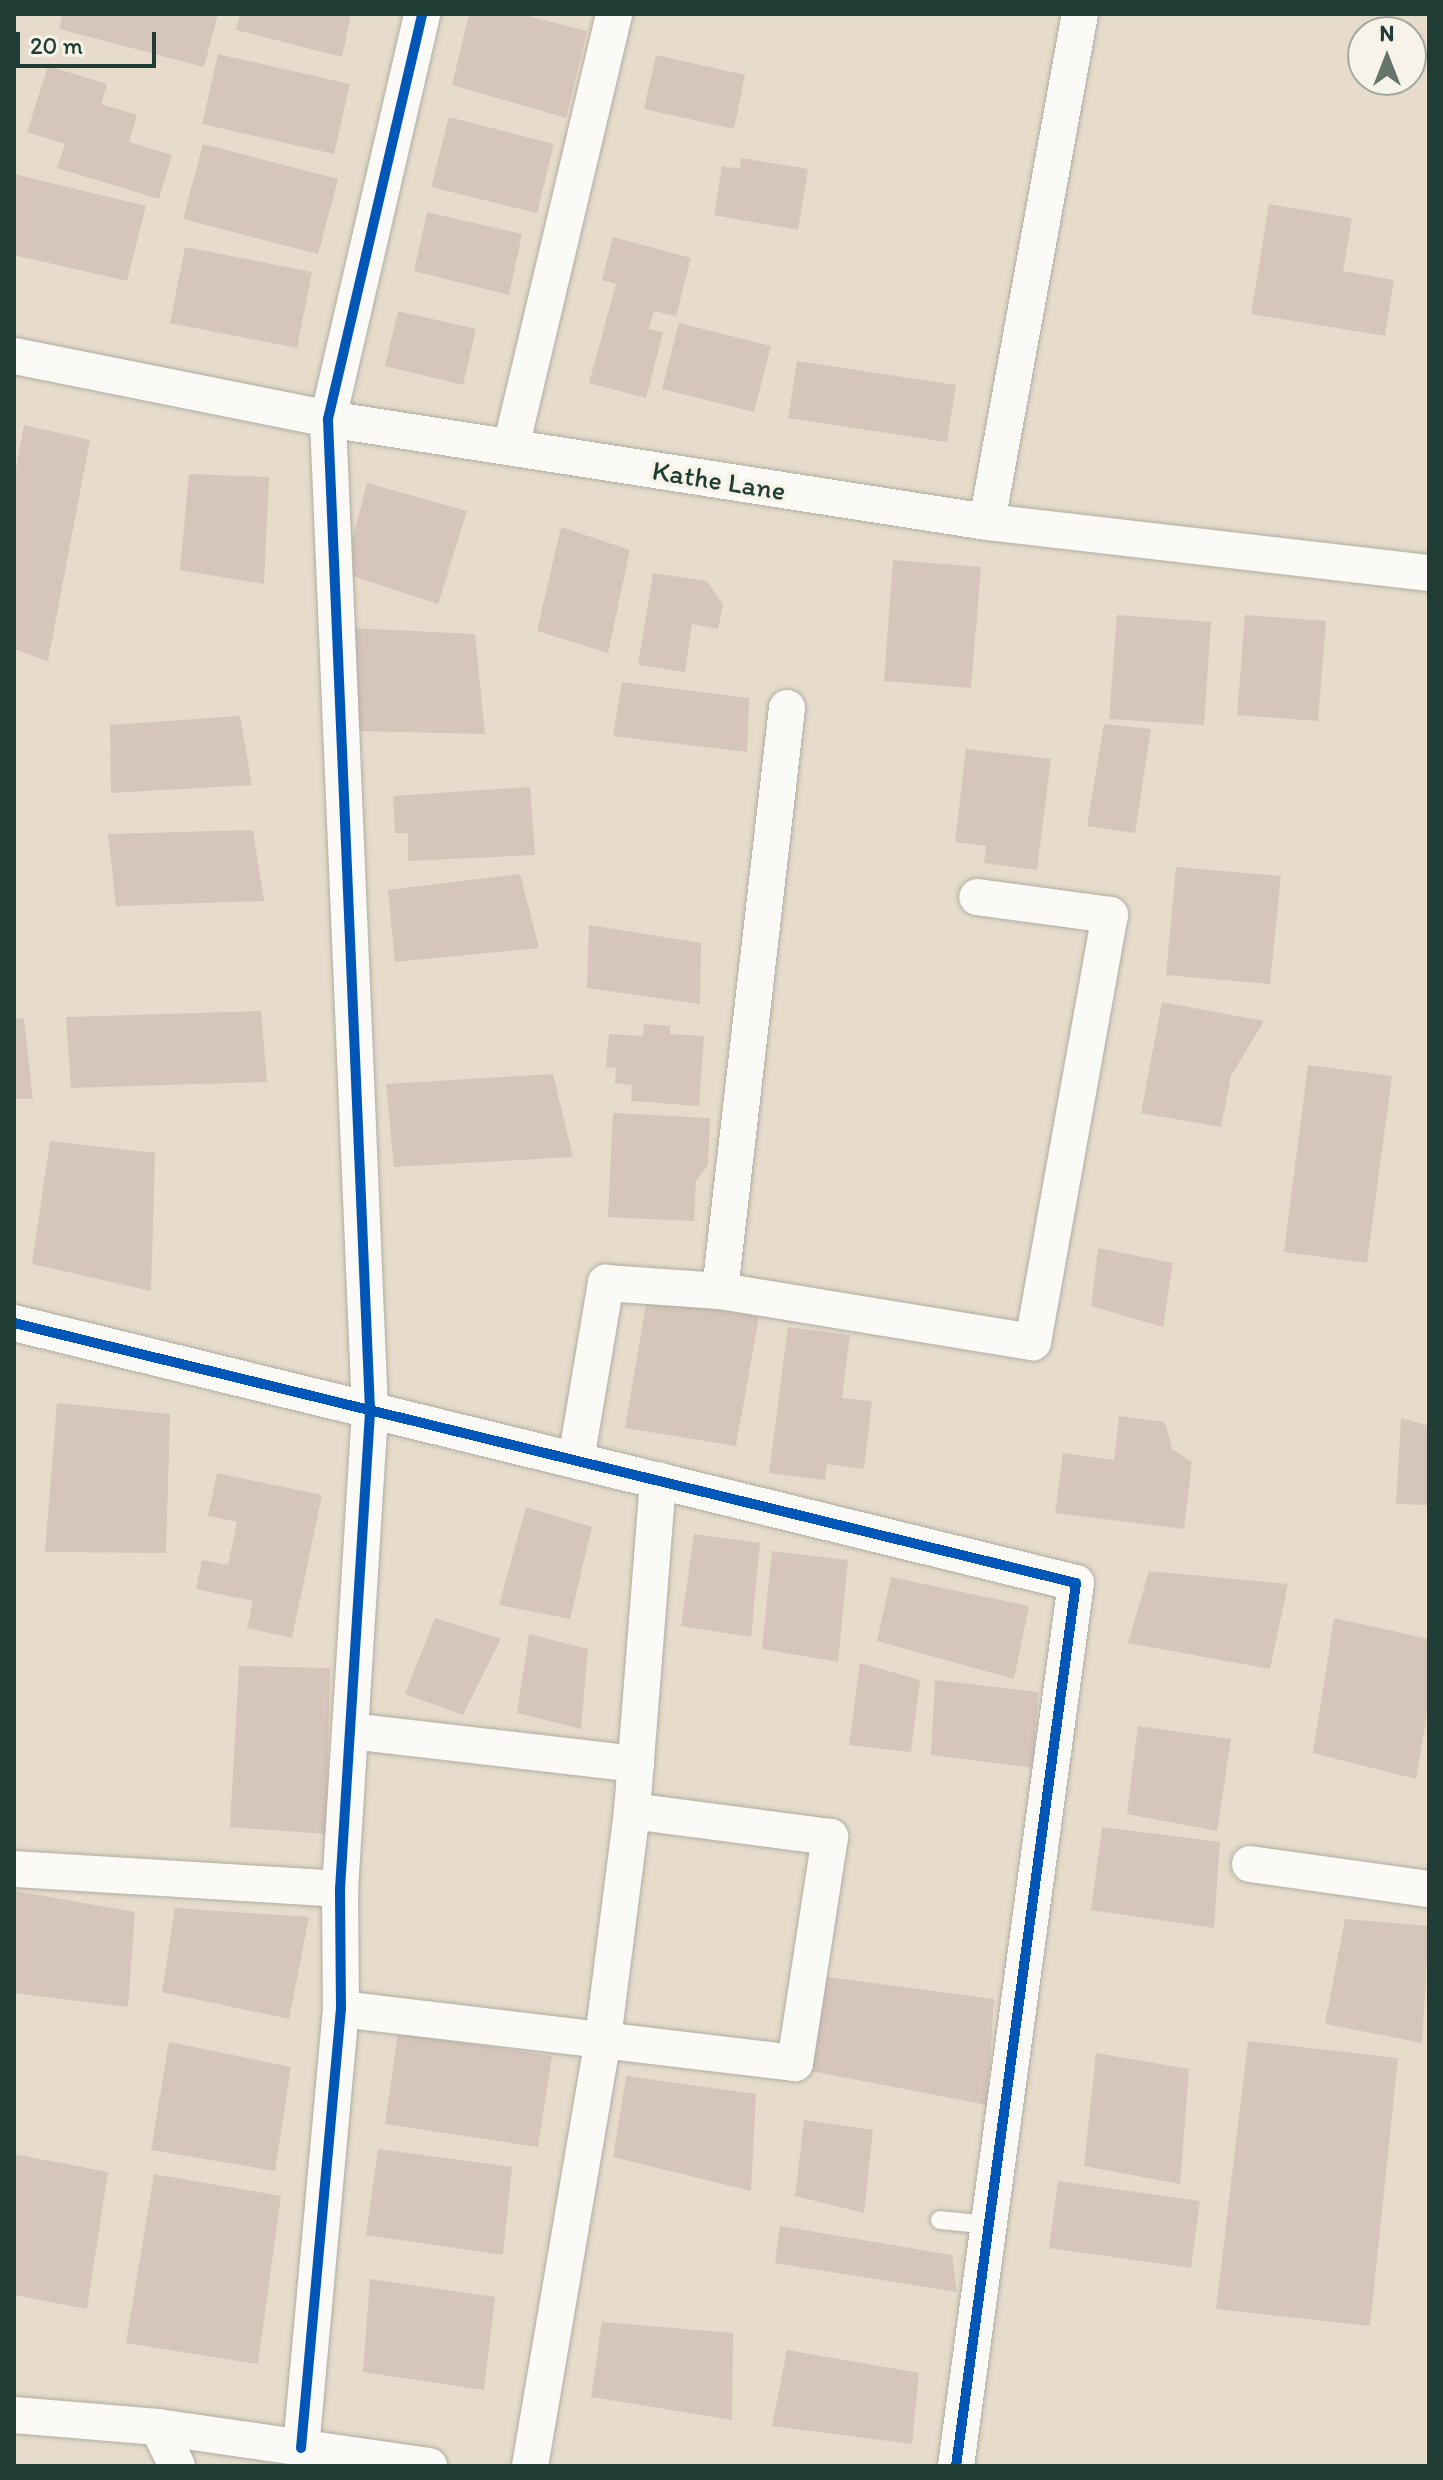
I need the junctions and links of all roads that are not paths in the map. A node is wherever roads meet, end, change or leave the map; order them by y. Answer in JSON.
{"nodes":[{"id":1,"x":422,"y":14,"type":"edge"},
{"id":2,"x":614,"y":14,"type":"edge"},
{"id":3,"x":1080,"y":14,"type":"edge"},
{"id":4,"x":14,"y":356,"type":"edge"},
{"id":5,"x":328,"y":419,"type":"junction"},
{"id":6,"x":511,"y":447,"type":"junction"},
{"id":7,"x":987,"y":522,"type":"junction"},
{"id":8,"x":1429,"y":573,"type":"edge"},
{"id":9,"x":787,"y":708,"type":"dead end"},
{"id":10,"x":977,"y":897,"type":"dead end"},
{"id":11,"x":720,"y":1291,"type":"junction"},
{"id":12,"x":14,"y":1323,"type":"edge"},
{"id":13,"x":370,"y":1410,"type":"junction"},
{"id":14,"x":576,"y":1460,"type":"junction"},
{"id":15,"x":658,"y":1480,"type":"junction"},
{"id":16,"x":350,"y":1731,"type":"junction"},
{"id":17,"x":636,"y":1764,"type":"junction"},
{"id":18,"x":632,"y":1811,"type":"junction"},
{"id":19,"x":1250,"y":1864,"type":"dead end"},
{"id":20,"x":14,"y":1869,"type":"edge"},
{"id":21,"x":340,"y":1889,"type":"junction"},
{"id":22,"x":1429,"y":1889,"type":"edge"},
{"id":23,"x":341,"y":2009,"type":"junction"},
{"id":24,"x":603,"y":2038,"type":"junction"},
{"id":25,"x":940,"y":2220,"type":"dead end"},
{"id":26,"x":989,"y":2225,"type":"junction"},
{"id":27,"x":14,"y":2415,"type":"edge"},
{"id":28,"x":158,"y":2427,"type":"junction"},
{"id":29,"x":301,"y":2448,"type":"junction"},
{"id":30,"x":177,"y":2466,"type":"edge"},
{"id":31,"x":429,"y":2466,"type":"edge"},
{"id":32,"x":530,"y":2466,"type":"edge"},
{"id":33,"x":956,"y":2466,"type":"edge"}],
"edges":[{"from":1,"to":5,"type":"street"},
{"from":2,"to":6,"type":"street"},
{"from":3,"to":7,"type":"street"},
{"from":4,"to":5,"type":"street","name":"Kathe Lane"},
{"from":5,"to":6,"type":"street","name":"Kathe Lane"},
{"from":5,"to":13,"type":"street"},
{"from":6,"to":7,"type":"street","name":"Kathe Lane"},
{"from":7,"to":8,"type":"street","name":"Kathe Lane"},
{"from":9,"to":11,"type":"street"},
{"from":10,"to":11,"type":"street"},
{"from":11,"to":14,"type":"street"},
{"from":12,"to":13,"type":"street"},
{"from":13,"to":14,"type":"street"},
{"from":13,"to":16,"type":"street"},
{"from":14,"to":15,"type":"street"},
{"from":15,"to":17,"type":"street"},
{"from":15,"to":26,"type":"street"},
{"from":16,"to":17,"type":"street"},
{"from":16,"to":21,"type":"street"},
{"from":17,"to":18,"type":"street"},
{"from":18,"to":24,"type":"street"},
{"from":18,"to":24,"type":"street"},
{"from":19,"to":22,"type":"street"},
{"from":20,"to":21,"type":"street"},
{"from":21,"to":23,"type":"street"},
{"from":23,"to":24,"type":"street"},
{"from":23,"to":29,"type":"street"},
{"from":24,"to":32,"type":"street"},
{"from":25,"to":26,"type":"lane"},
{"from":26,"to":33,"type":"street"},
{"from":27,"to":28,"type":"street"},
{"from":28,"to":29,"type":"street"},
{"from":28,"to":30,"type":"street"},
{"from":29,"to":31,"type":"street"}]}
